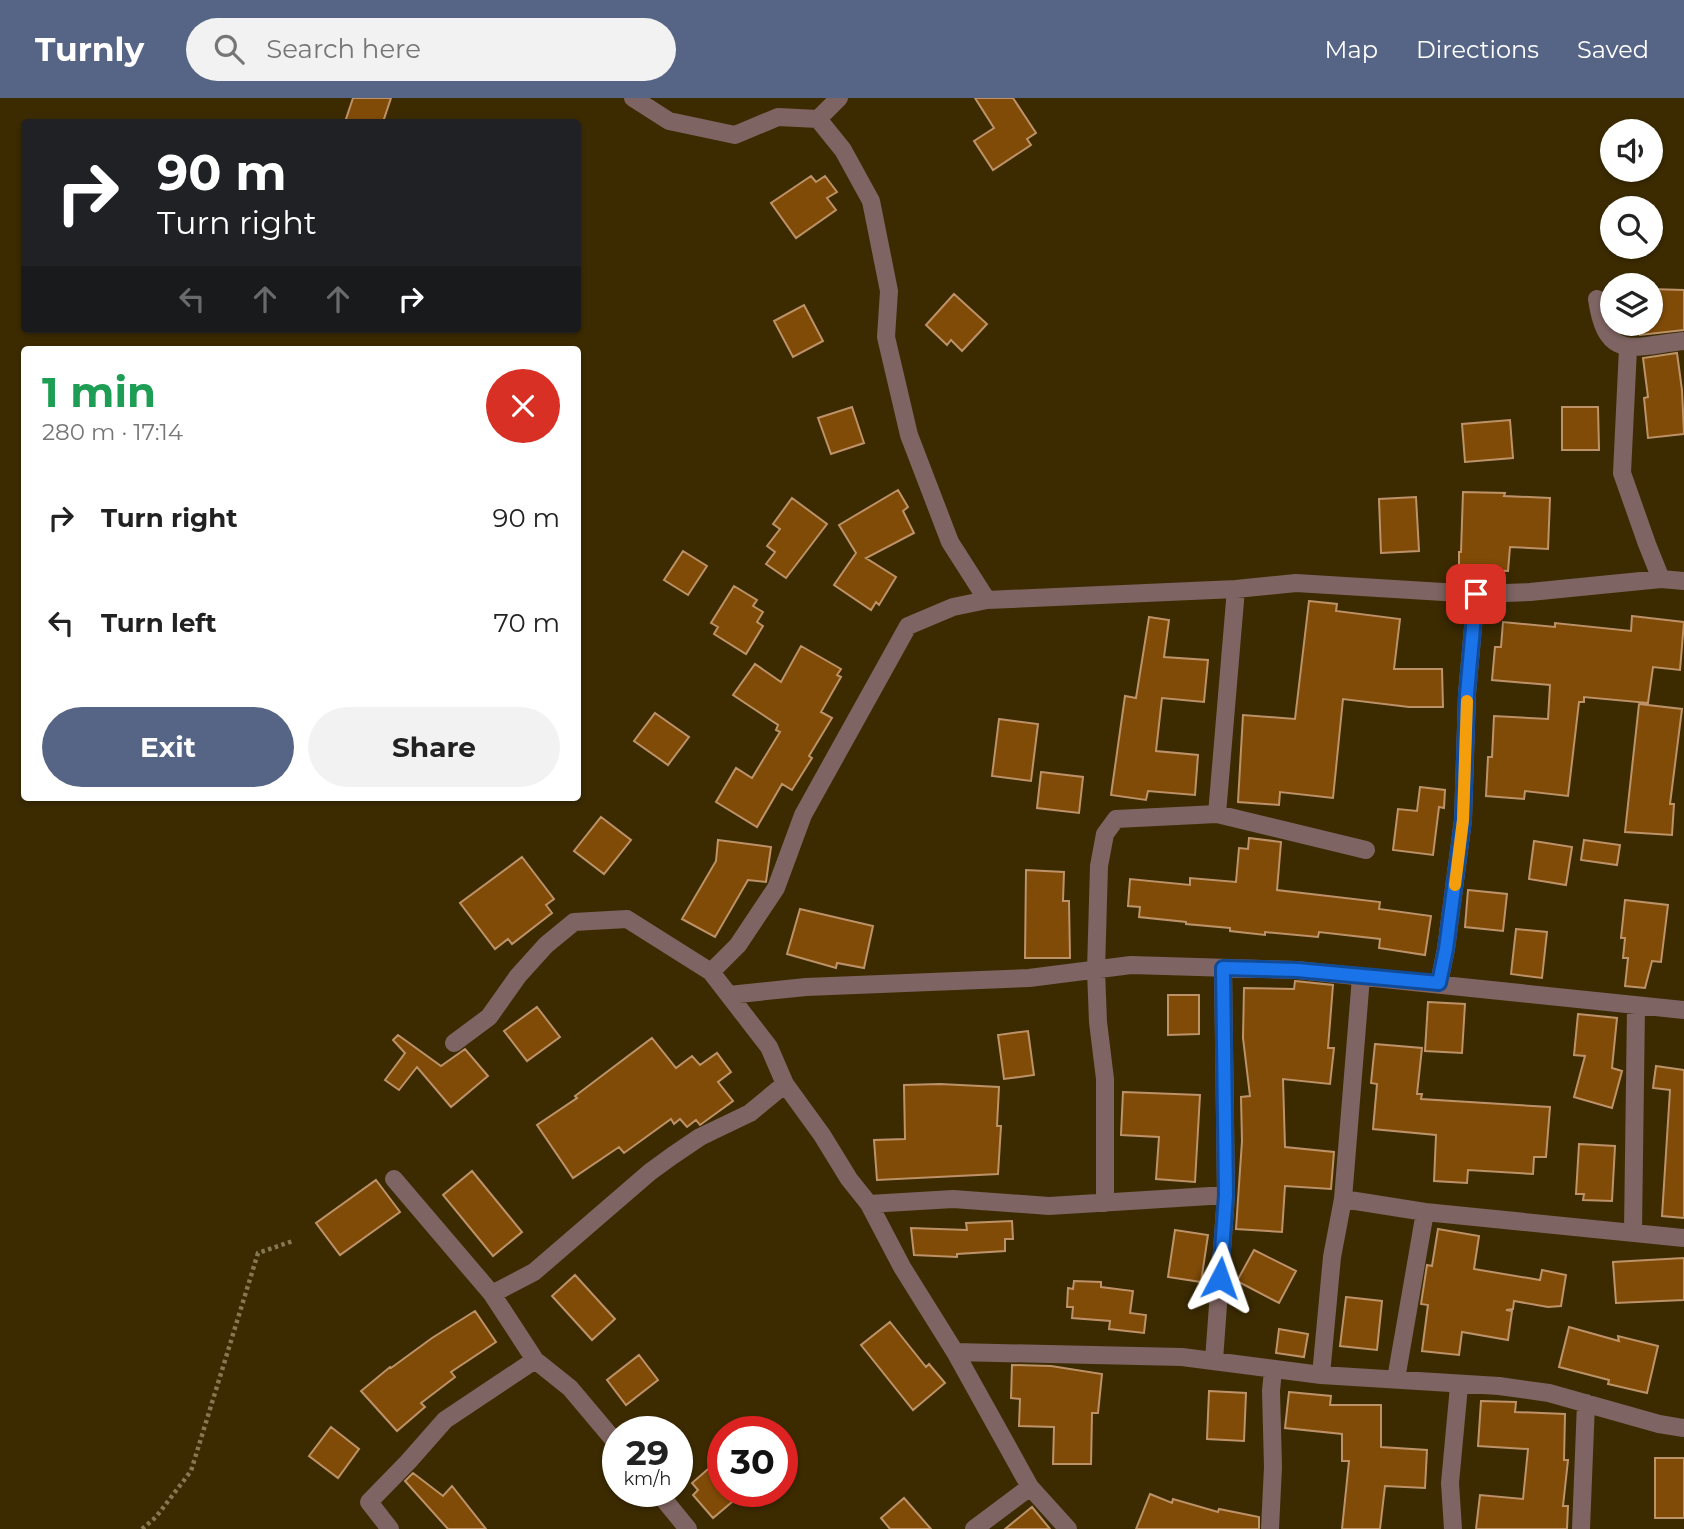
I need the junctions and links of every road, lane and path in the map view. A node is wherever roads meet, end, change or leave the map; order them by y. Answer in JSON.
{"nodes":[{"id":1,"x":633,"y":98,"type":"edge"},
{"id":2,"x":839,"y":98,"type":"edge"},
{"id":3,"x":818,"y":119,"type":"junction"},
{"id":4,"x":1597,"y":299,"type":"dead end"},
{"id":5,"x":1684,"y":341,"type":"edge"},
{"id":6,"x":1628,"y":348,"type":"junction"},
{"id":7,"x":1661,"y":579,"type":"junction"},
{"id":8,"x":1684,"y":581,"type":"edge"},
{"id":9,"x":1236,"y":589,"type":"junction"},
{"id":10,"x":1476,"y":594,"type":"junction"},
{"id":11,"x":987,"y":600,"type":"junction"},
{"id":12,"x":1217,"y":814,"type":"junction"},
{"id":13,"x":1366,"y":850,"type":"dead end"},
{"id":14,"x":1223,"y":968,"type":"junction"},
{"id":15,"x":1096,"y":970,"type":"junction"},
{"id":16,"x":711,"y":972,"type":"junction"},
{"id":17,"x":1361,"y":977,"type":"junction"},
{"id":18,"x":1439,"y":983,"type":"junction"},
{"id":19,"x":729,"y":995,"type":"junction"},
{"id":20,"x":1636,"y":1006,"type":"junction"},
{"id":21,"x":1684,"y":1010,"type":"edge"},
{"id":22,"x":454,"y":1043,"type":"dead end"},
{"id":23,"x":785,"y":1083,"type":"junction"},
{"id":24,"x":394,"y":1179,"type":"dead end"},
{"id":25,"x":1226,"y":1195,"type":"junction"},
{"id":26,"x":1343,"y":1199,"type":"junction"},
{"id":27,"x":1105,"y":1202,"type":"junction"},
{"id":28,"x":869,"y":1204,"type":"junction"},
{"id":29,"x":1425,"y":1212,"type":"junction"},
{"id":30,"x":1633,"y":1231,"type":"junction"},
{"id":31,"x":1684,"y":1238,"type":"edge"},
{"id":32,"x":293,"y":1241,"type":"dead end"},
{"id":33,"x":492,"y":1294,"type":"junction"},
{"id":34,"x":955,"y":1352,"type":"junction"},
{"id":35,"x":535,"y":1360,"type":"junction"},
{"id":36,"x":1214,"y":1360,"type":"junction"},
{"id":37,"x":1273,"y":1370,"type":"junction"},
{"id":38,"x":1321,"y":1375,"type":"junction"},
{"id":39,"x":1396,"y":1379,"type":"junction"},
{"id":40,"x":1459,"y":1385,"type":"junction"},
{"id":41,"x":1586,"y":1403,"type":"junction"},
{"id":42,"x":602,"y":1426,"type":"edge"},
{"id":43,"x":1684,"y":1428,"type":"edge"},
{"id":44,"x":1030,"y":1487,"type":"junction"},
{"id":45,"x":669,"y":1507,"type":"edge"},
{"id":46,"x":142,"y":1529,"type":"edge"},
{"id":47,"x":390,"y":1529,"type":"edge"},
{"id":48,"x":688,"y":1529,"type":"edge"},
{"id":49,"x":974,"y":1529,"type":"edge"},
{"id":50,"x":1069,"y":1529,"type":"edge"},
{"id":51,"x":1270,"y":1529,"type":"edge"},
{"id":52,"x":1453,"y":1529,"type":"edge"},
{"id":53,"x":1581,"y":1529,"type":"edge"}],
"edges":[{"from":1,"to":3,"type":"street"},
{"from":2,"to":3,"type":"street"},
{"from":3,"to":11,"type":"street"},
{"from":4,"to":6,"type":"street"},
{"from":5,"to":6,"type":"street"},
{"from":6,"to":7,"type":"street"},
{"from":7,"to":8,"type":"street"},
{"from":7,"to":10,"type":"street"},
{"from":9,"to":10,"type":"street"},
{"from":9,"to":11,"type":"street"},
{"from":9,"to":12,"type":"street"},
{"from":10,"to":18,"type":"street"},
{"from":11,"to":16,"type":"street"},
{"from":12,"to":13,"type":"street"},
{"from":12,"to":15,"type":"street"},
{"from":14,"to":15,"type":"street"},
{"from":14,"to":17,"type":"street"},
{"from":14,"to":25,"type":"street"},
{"from":15,"to":19,"type":"street"},
{"from":15,"to":27,"type":"street"},
{"from":16,"to":19,"type":"street"},
{"from":16,"to":22,"type":"street"},
{"from":17,"to":18,"type":"street"},
{"from":17,"to":26,"type":"street"},
{"from":18,"to":20,"type":"street"},
{"from":19,"to":23,"type":"street"},
{"from":20,"to":21,"type":"street"},
{"from":20,"to":30,"type":"street"},
{"from":23,"to":28,"type":"street"},
{"from":23,"to":33,"type":"street"},
{"from":24,"to":33,"type":"street"},
{"from":25,"to":27,"type":"street"},
{"from":25,"to":36,"type":"street"},
{"from":26,"to":29,"type":"street"},
{"from":26,"to":38,"type":"street"},
{"from":27,"to":28,"type":"street"},
{"from":28,"to":34,"type":"street"},
{"from":29,"to":30,"type":"street"},
{"from":29,"to":39,"type":"street"},
{"from":30,"to":31,"type":"street"},
{"from":32,"to":46,"type":"path"},
{"from":33,"to":35,"type":"street"},
{"from":34,"to":36,"type":"street"},
{"from":34,"to":44,"type":"street"},
{"from":35,"to":42,"type":"street"},
{"from":35,"to":47,"type":"street"},
{"from":36,"to":37,"type":"street"},
{"from":37,"to":38,"type":"street"},
{"from":37,"to":51,"type":"street"},
{"from":38,"to":39,"type":"street"},
{"from":39,"to":40,"type":"street"},
{"from":40,"to":41,"type":"street"},
{"from":40,"to":52,"type":"street"},
{"from":41,"to":43,"type":"street"},
{"from":41,"to":53,"type":"street"},
{"from":44,"to":49,"type":"street"},
{"from":44,"to":50,"type":"street"},
{"from":45,"to":48,"type":"street"}]}
